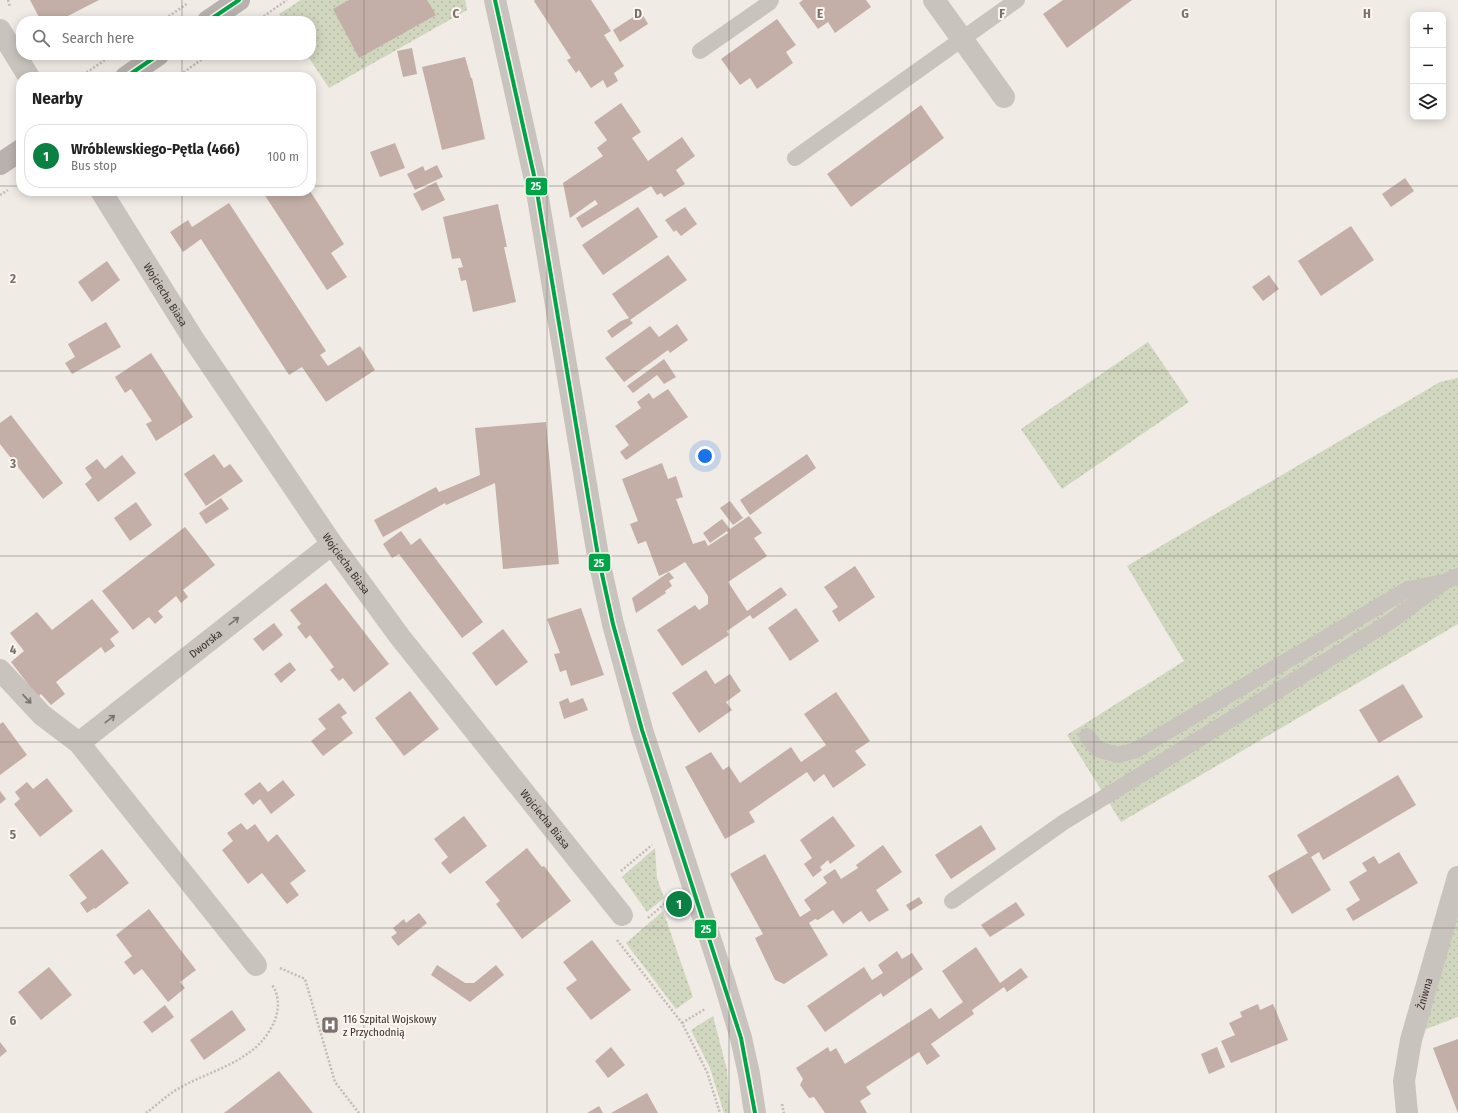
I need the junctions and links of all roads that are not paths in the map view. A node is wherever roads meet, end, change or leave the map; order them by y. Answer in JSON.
{"nodes":[{"id":1,"x":239,"y":0,"type":"edge"},
{"id":2,"x":495,"y":0,"type":"edge"},
{"id":3,"x":771,"y":0,"type":"edge"},
{"id":4,"x":934,"y":0,"type":"edge"},
{"id":5,"x":1018,"y":0,"type":"edge"},
{"id":6,"x":215,"y":16,"type":"edge"},
{"id":7,"x":0,"y":30,"type":"edge"},
{"id":8,"x":962,"y":39,"type":"junction"},
{"id":9,"x":700,"y":51,"type":"dead end"},
{"id":10,"x":16,"y":56,"type":"edge"},
{"id":11,"x":19,"y":60,"type":"edge"},
{"id":12,"x":151,"y":60,"type":"edge"},
{"id":13,"x":26,"y":72,"type":"edge"},
{"id":14,"x":133,"y":72,"type":"edge"},
{"id":15,"x":1004,"y":97,"type":"dead end"},
{"id":16,"x":16,"y":153,"type":"edge"},
{"id":17,"x":795,"y":158,"type":"dead end"},
{"id":18,"x":0,"y":164,"type":"edge"},
{"id":19,"x":104,"y":196,"type":"edge"},
{"id":20,"x":332,"y":544,"type":"junction"},
{"id":21,"x":1451,"y":579,"type":"edge"},
{"id":22,"x":0,"y":670,"type":"edge"},
{"id":23,"x":1087,"y":736,"type":"dead end"},
{"id":24,"x":79,"y":743,"type":"junction"},
{"id":25,"x":1458,"y":877,"type":"edge"},
{"id":26,"x":952,"y":901,"type":"dead end"},
{"id":27,"x":622,"y":914,"type":"dead end"},
{"id":28,"x":266,"y":965,"type":"road end"},
{"id":29,"x":755,"y":1113,"type":"edge"},
{"id":30,"x":1407,"y":1113,"type":"edge"}],
"edges":[{"from":1,"to":6,"type":"main road"},
{"from":2,"to":29,"type":"street"},
{"from":3,"to":9,"type":"lane"},
{"from":4,"to":8,"type":"street"},
{"from":5,"to":8,"type":"lane"},
{"from":7,"to":10,"type":"street"},
{"from":8,"to":15,"type":"street"},
{"from":8,"to":17,"type":"lane"},
{"from":11,"to":13,"type":"street"},
{"from":12,"to":14,"type":"main road"},
{"from":16,"to":18,"type":"main road"},
{"from":19,"to":20,"type":"street","name":"Wojciecha Biasa"},
{"from":24,"to":20,"type":"street","name":"Dworska","one_way":true},
{"from":20,"to":27,"type":"street","name":"Wojciecha Biasa"},
{"from":21,"to":23,"type":"lane"},
{"from":21,"to":26,"type":"lane"},
{"from":22,"to":24,"type":"street","one_way":true},
{"from":24,"to":28,"type":"street"},
{"from":25,"to":30,"type":"street","name":"Żniwna"}]}
